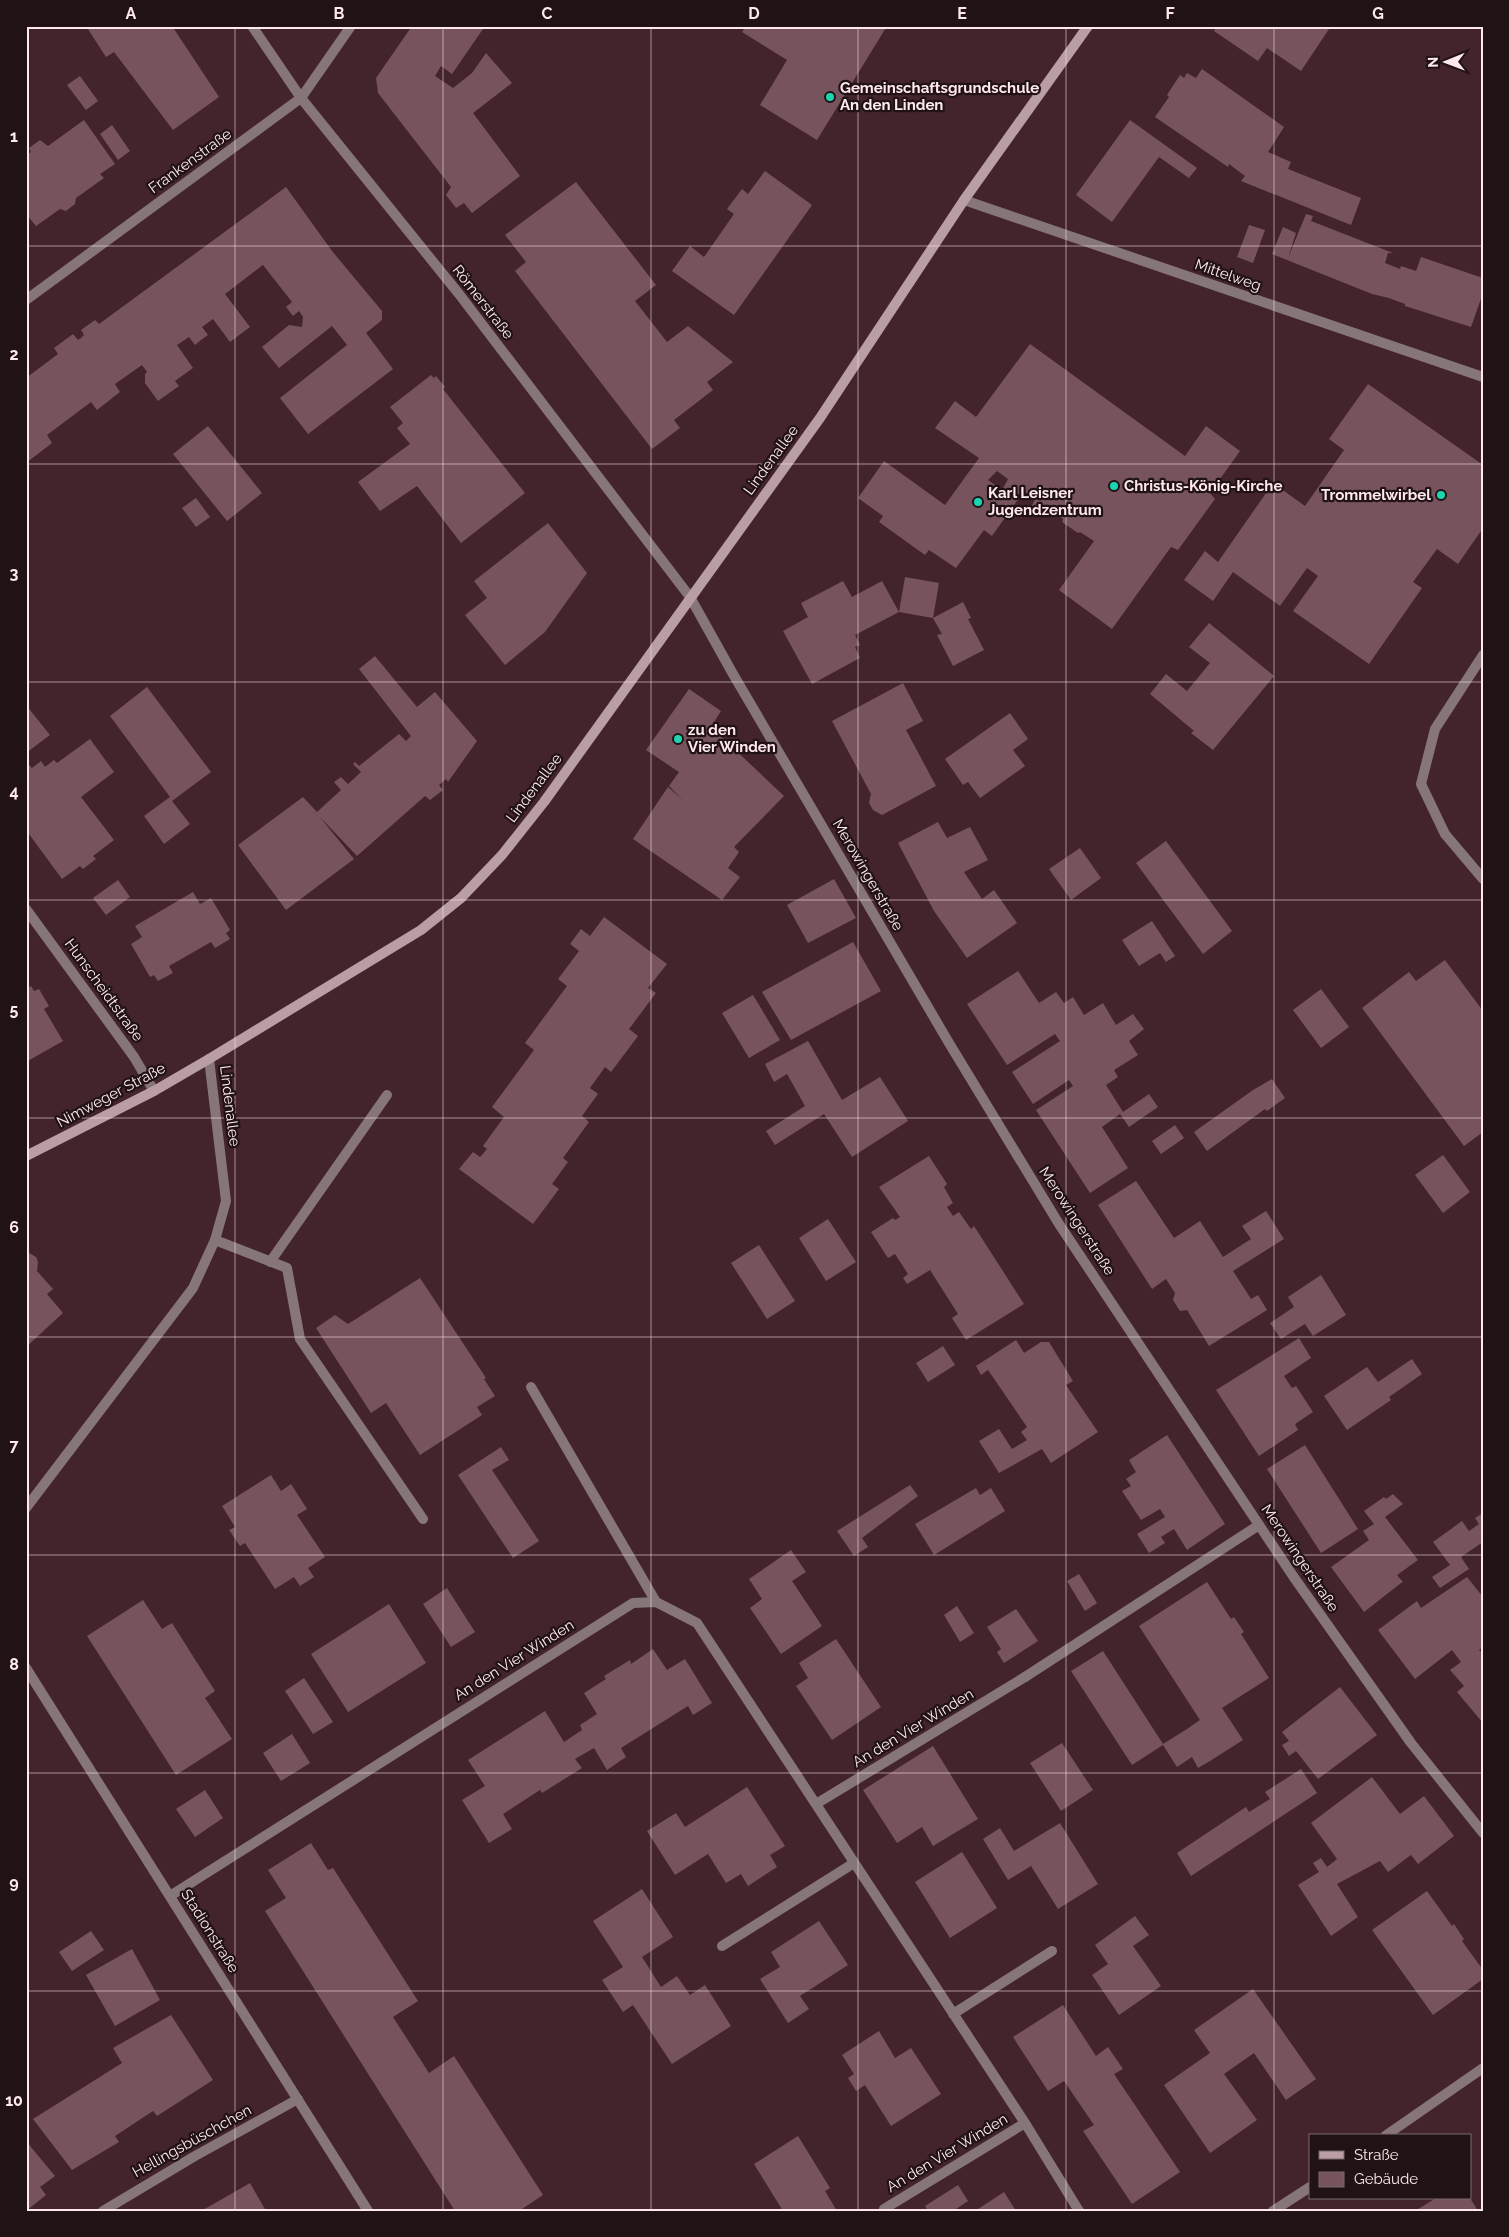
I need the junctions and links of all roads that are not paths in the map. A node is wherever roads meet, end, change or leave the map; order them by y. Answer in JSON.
{"nodes":[{"id":1,"x":252,"y":26,"type":"edge"},
{"id":2,"x":351,"y":26,"type":"edge"},
{"id":3,"x":1088,"y":26,"type":"edge"},
{"id":4,"x":301,"y":98,"type":"junction"},
{"id":5,"x":964,"y":200,"type":"junction"},
{"id":6,"x":26,"y":300,"type":"edge"},
{"id":7,"x":1483,"y":377,"type":"edge"},
{"id":8,"x":690,"y":597,"type":"junction"},
{"id":9,"x":1483,"y":655,"type":"edge"},
{"id":10,"x":1483,"y":880,"type":"edge"},
{"id":11,"x":26,"y":909,"type":"edge"},
{"id":12,"x":209,"y":1059,"type":"junction"},
{"id":13,"x":154,"y":1091,"type":"junction"},
{"id":14,"x":388,"y":1095,"type":"dead end"},
{"id":15,"x":26,"y":1156,"type":"edge"},
{"id":16,"x":215,"y":1240,"type":"junction"},
{"id":17,"x":270,"y":1262,"type":"junction"},
{"id":18,"x":531,"y":1387,"type":"dead end"},
{"id":19,"x":26,"y":1508,"type":"edge"},
{"id":20,"x":422,"y":1519,"type":"dead end"},
{"id":21,"x":1259,"y":1525,"type":"junction"},
{"id":22,"x":656,"y":1602,"type":"junction"},
{"id":23,"x":26,"y":1668,"type":"edge"},
{"id":24,"x":816,"y":1804,"type":"junction"},
{"id":25,"x":1483,"y":1833,"type":"edge"},
{"id":26,"x":854,"y":1863,"type":"junction"},
{"id":27,"x":170,"y":1896,"type":"junction"},
{"id":28,"x":722,"y":1946,"type":"dead end"},
{"id":29,"x":1052,"y":1951,"type":"dead end"},
{"id":30,"x":954,"y":2014,"type":"junction"},
{"id":31,"x":1483,"y":2068,"type":"edge"},
{"id":32,"x":298,"y":2099,"type":"junction"},
{"id":33,"x":1025,"y":2123,"type":"junction"},
{"id":34,"x":1388,"y":2134,"type":"edge"},
{"id":35,"x":1309,"y":2188,"type":"edge"},
{"id":36,"x":884,"y":2209,"type":"dead end"},
{"id":37,"x":103,"y":2211,"type":"edge"},
{"id":38,"x":368,"y":2211,"type":"edge"},
{"id":39,"x":1079,"y":2211,"type":"edge"},
{"id":40,"x":1273,"y":2211,"type":"edge"}],
"edges":[{"from":1,"to":4,"type":"street","name":"Römerstraße"},
{"from":2,"to":4,"type":"street","name":"Frankenstraße"},
{"from":3,"to":5,"type":"main road","name":"Lindenallee"},
{"from":4,"to":6,"type":"street","name":"Frankenstraße"},
{"from":4,"to":8,"type":"street","name":"Römerstraße"},
{"from":5,"to":7,"type":"street","name":"Mittelweg"},
{"from":5,"to":8,"type":"main road","name":"Lindenallee"},
{"from":8,"to":12,"type":"main road","name":"Lindenallee"},
{"from":8,"to":21,"type":"street","name":"Merowingerstraße"},
{"from":9,"to":10,"type":"street"},
{"from":11,"to":13,"type":"street","name":"Hunscheidtstraße"},
{"from":12,"to":13,"type":"main road","name":"Nimweger Straße"},
{"from":12,"to":16,"type":"street","name":"Lindenallee"},
{"from":13,"to":15,"type":"main road","name":"Nimweger Straße"},
{"from":14,"to":17,"type":"street"},
{"from":16,"to":17,"type":"street"},
{"from":16,"to":19,"type":"street","name":"Lindenallee"},
{"from":17,"to":20,"type":"street"},
{"from":18,"to":22,"type":"street"},
{"from":21,"to":24,"type":"street","name":"An den Vier Winden"},
{"from":21,"to":25,"type":"street","name":"Merowingerstraße"},
{"from":22,"to":24,"type":"street","name":"An den Vier Winden"},
{"from":22,"to":27,"type":"street","name":"An den Vier Winden"},
{"from":23,"to":27,"type":"street","name":"Stadionstraße"},
{"from":24,"to":26,"type":"street","name":"An den Vier Winden"},
{"from":26,"to":28,"type":"street"},
{"from":26,"to":30,"type":"street","name":"An den Vier Winden"},
{"from":27,"to":32,"type":"street","name":"Stadionstraße"},
{"from":29,"to":30,"type":"street"},
{"from":30,"to":33,"type":"street","name":"An den Vier Winden"},
{"from":31,"to":34,"type":"street"},
{"from":32,"to":37,"type":"street","name":"Hellingsbüschchen"},
{"from":32,"to":38,"type":"street","name":"Stadionstraße"},
{"from":33,"to":36,"type":"street","name":"An den Vier Winden"},
{"from":33,"to":39,"type":"street","name":"An den Vier Winden"},
{"from":35,"to":40,"type":"street"}]}
